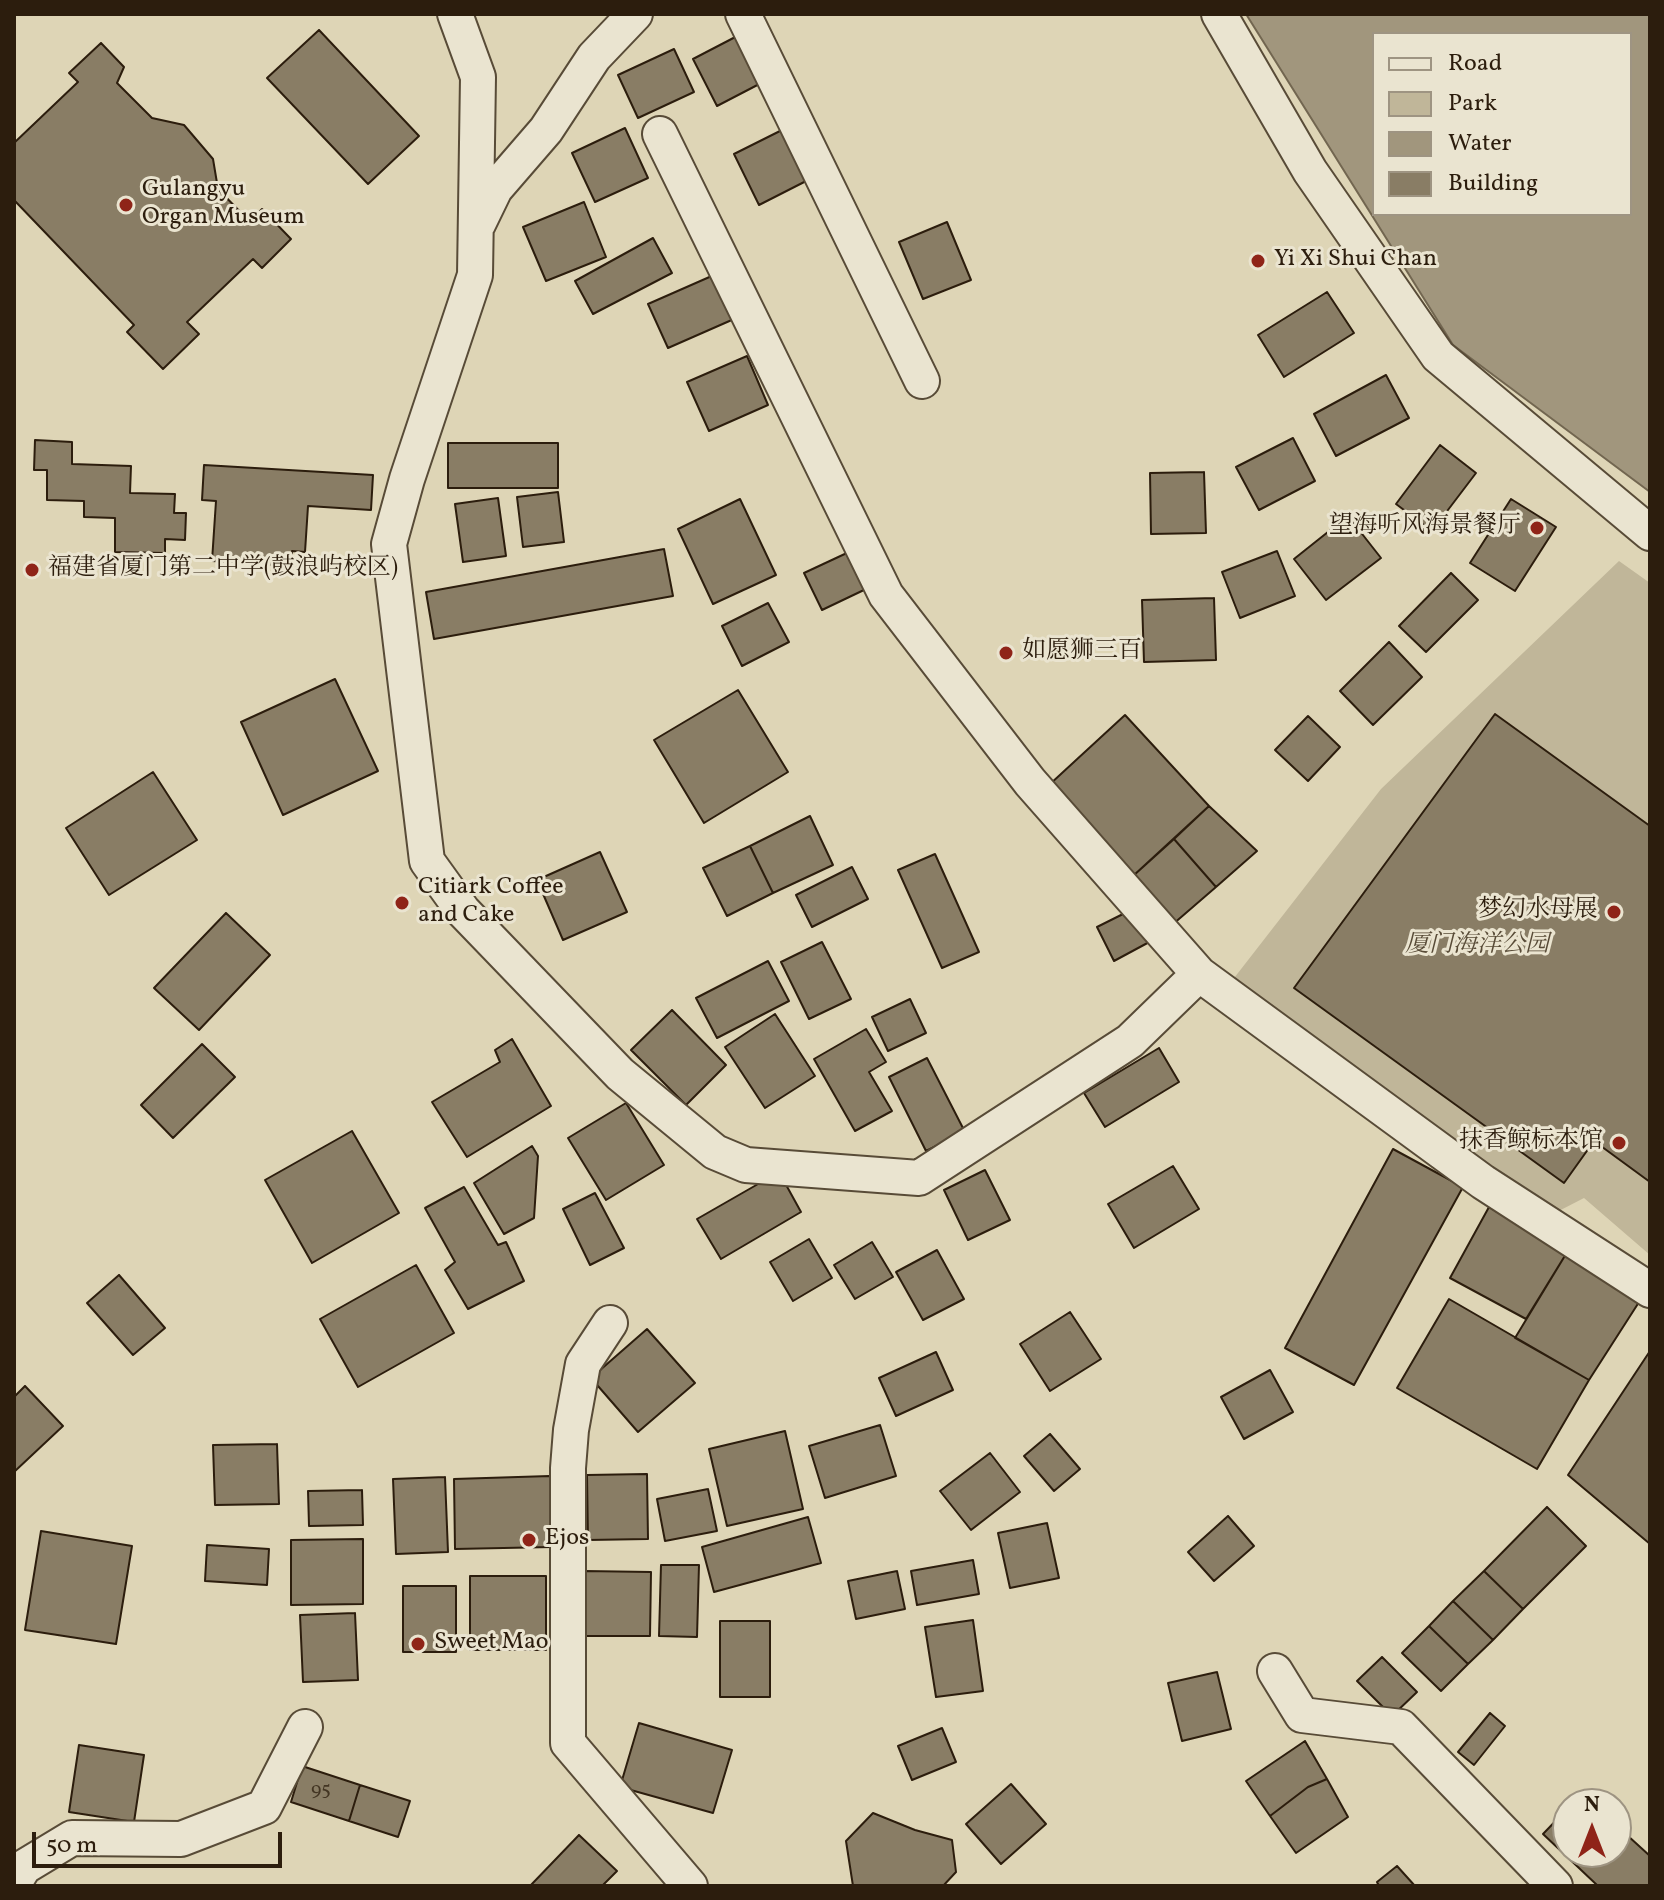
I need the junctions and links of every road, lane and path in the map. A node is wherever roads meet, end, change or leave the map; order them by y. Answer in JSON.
{"nodes":[{"id":1,"x":455,"y":14,"type":"edge"},
{"id":2,"x":635,"y":14,"type":"edge"},
{"id":3,"x":743,"y":14,"type":"edge"},
{"id":4,"x":1219,"y":14,"type":"edge"},
{"id":5,"x":660,"y":134,"type":"dead end"},
{"id":6,"x":476,"y":228,"type":"junction"},
{"id":7,"x":922,"y":381,"type":"dead end"},
{"id":8,"x":1650,"y":533,"type":"edge"},
{"id":9,"x":1199,"y":974,"type":"junction"},
{"id":10,"x":1650,"y":1290,"type":"edge"},
{"id":11,"x":610,"y":1323,"type":"dead end"},
{"id":12,"x":1275,"y":1671,"type":"dead end"},
{"id":13,"x":305,"y":1727,"type":"dead end"},
{"id":14,"x":14,"y":1883,"type":"edge"},
{"id":15,"x":690,"y":1886,"type":"edge"},
{"id":16,"x":1555,"y":1886,"type":"edge"}],
"edges":[{"from":1,"to":6,"type":"street"},
{"from":2,"to":6,"type":"street"},
{"from":3,"to":7,"type":"street"},
{"from":4,"to":8,"type":"street"},
{"from":5,"to":9,"type":"street"},
{"from":6,"to":9,"type":"street"},
{"from":9,"to":10,"type":"street"},
{"from":11,"to":15,"type":"street"},
{"from":12,"to":16,"type":"street"},
{"from":13,"to":14,"type":"street"}]}
